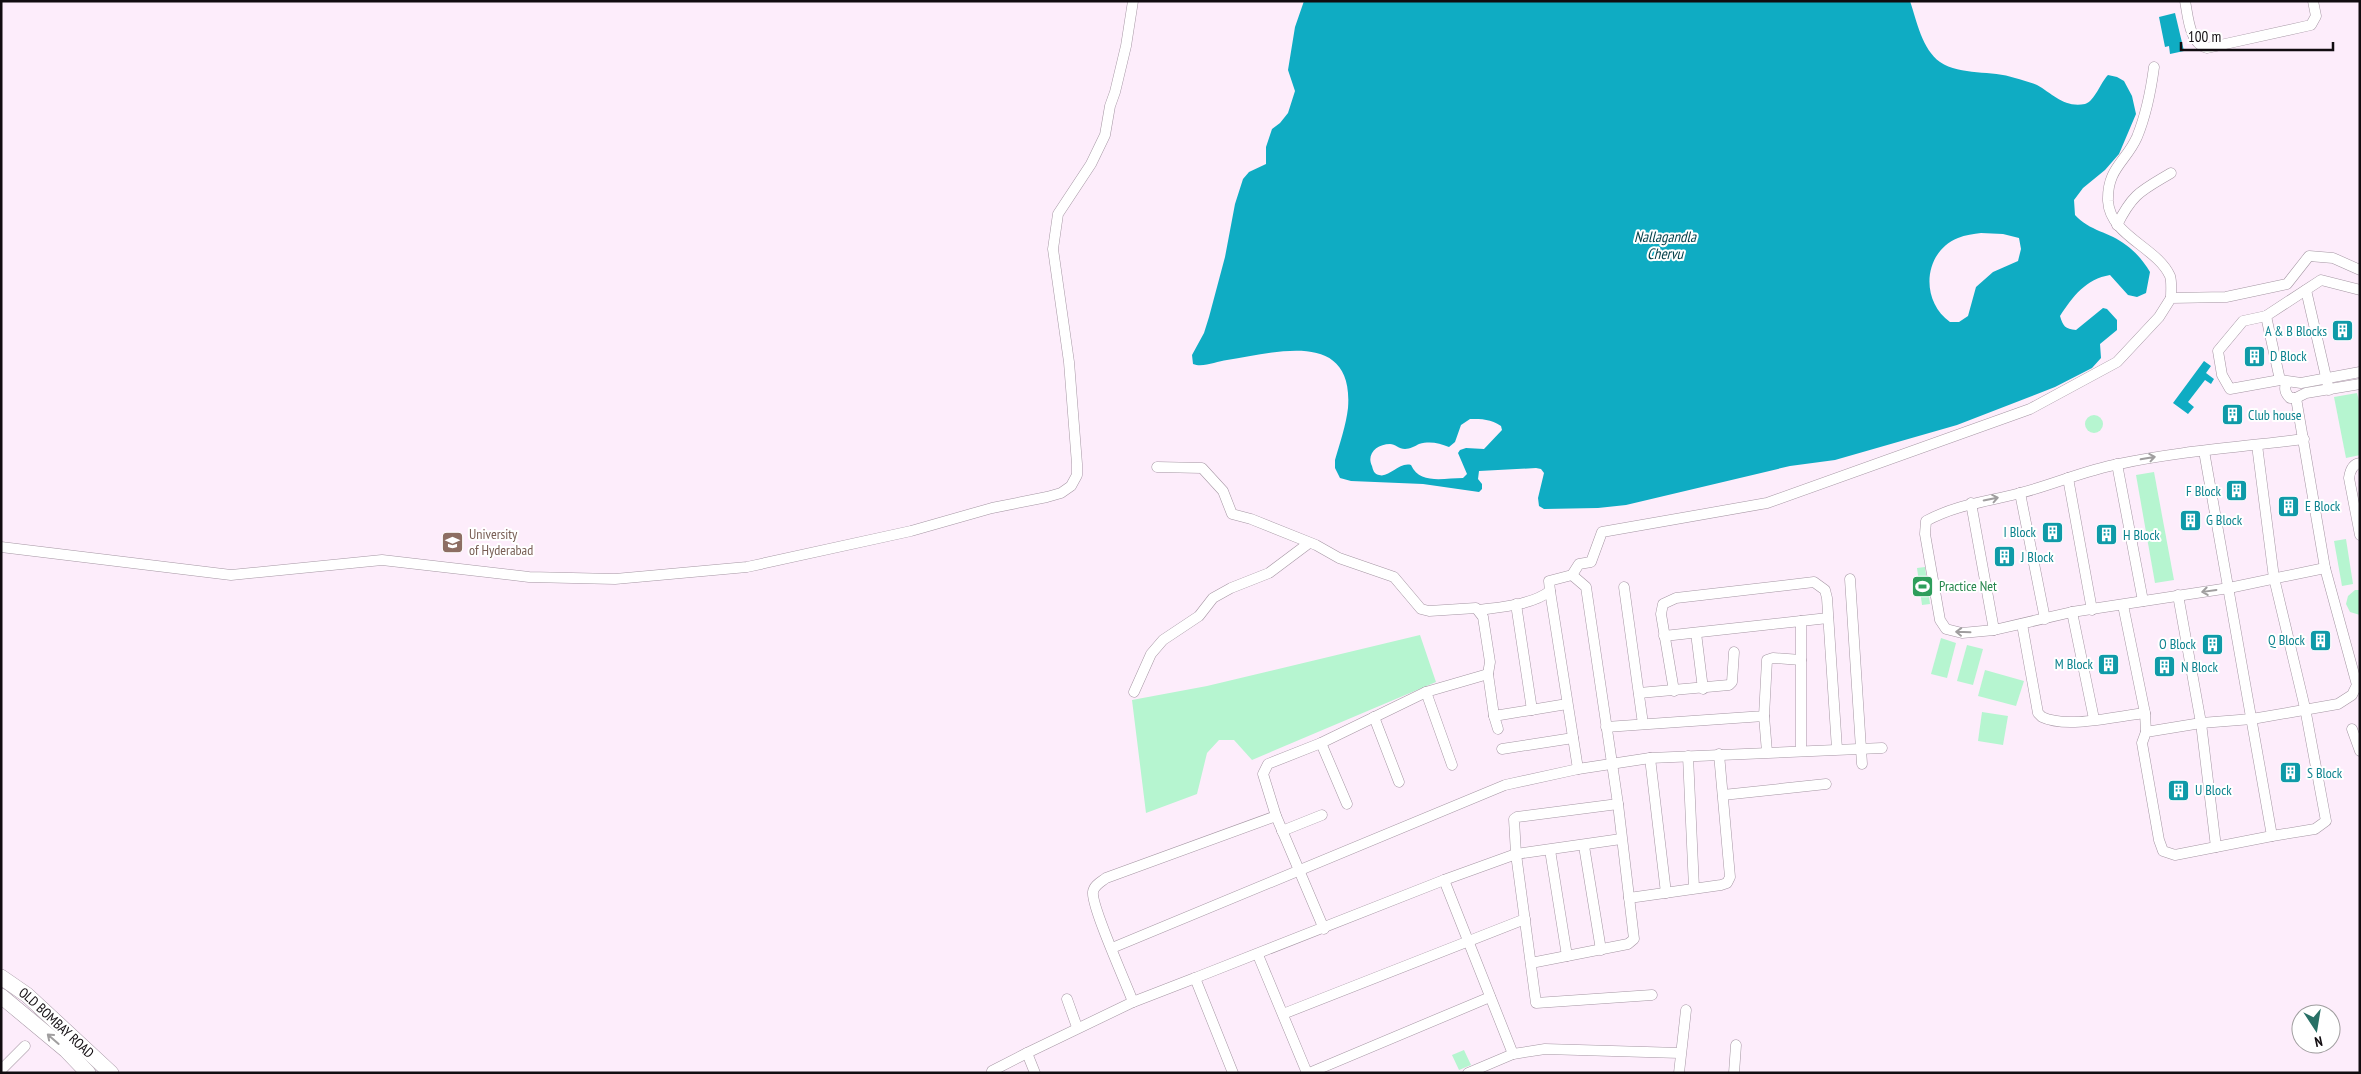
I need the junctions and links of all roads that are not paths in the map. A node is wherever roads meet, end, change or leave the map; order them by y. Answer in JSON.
{"nodes":[{"id":1,"x":1133,"y":1,"type":"edge"},
{"id":2,"x":2185,"y":1,"type":"edge"},
{"id":3,"x":2313,"y":1,"type":"edge"},
{"id":4,"x":2154,"y":67,"type":"dead end"},
{"id":5,"x":2171,"y":173,"type":"dead end"},
{"id":6,"x":2117,"y":224,"type":"junction"},
{"id":7,"x":2360,"y":270,"type":"edge"},
{"id":8,"x":2306,"y":290,"type":"junction"},
{"id":9,"x":2360,"y":290,"type":"edge"},
{"id":10,"x":2172,"y":298,"type":"junction"},
{"id":11,"x":2266,"y":316,"type":"junction"},
{"id":12,"x":2360,"y":372,"type":"edge"},
{"id":13,"x":2326,"y":378,"type":"junction"},
{"id":14,"x":2284,"y":381,"type":"junction"},
{"id":15,"x":2360,"y":384,"type":"edge"},
{"id":16,"x":2328,"y":390,"type":"junction"},
{"id":17,"x":2296,"y":398,"type":"junction"},
{"id":18,"x":2304,"y":439,"type":"junction"},
{"id":19,"x":2257,"y":445,"type":"junction"},
{"id":20,"x":2204,"y":451,"type":"junction"},
{"id":21,"x":2360,"y":463,"type":"edge"},
{"id":22,"x":2117,"y":464,"type":"junction"},
{"id":23,"x":1157,"y":467,"type":"dead end"},
{"id":24,"x":2068,"y":478,"type":"junction"},
{"id":25,"x":2355,"y":484,"type":"edge"},
{"id":26,"x":2020,"y":493,"type":"junction"},
{"id":27,"x":1971,"y":503,"type":"junction"},
{"id":28,"x":2360,"y":535,"type":"edge"},
{"id":29,"x":1309,"y":543,"type":"junction"},
{"id":30,"x":1,"y":547,"type":"edge"},
{"id":31,"x":2325,"y":568,"type":"junction"},
{"id":32,"x":1572,"y":575,"type":"junction"},
{"id":33,"x":2274,"y":578,"type":"junction"},
{"id":34,"x":1850,"y":579,"type":"dead end"},
{"id":35,"x":1624,"y":587,"type":"dead end"},
{"id":36,"x":2229,"y":588,"type":"junction"},
{"id":37,"x":1550,"y":591,"type":"junction"},
{"id":38,"x":2178,"y":595,"type":"junction"},
{"id":39,"x":2143,"y":601,"type":"junction"},
{"id":40,"x":1516,"y":604,"type":"junction"},
{"id":41,"x":2124,"y":605,"type":"junction"},
{"id":42,"x":1478,"y":610,"type":"junction"},
{"id":43,"x":2092,"y":610,"type":"junction"},
{"id":44,"x":2072,"y":612,"type":"junction"},
{"id":45,"x":1828,"y":618,"type":"junction"},
{"id":46,"x":2045,"y":619,"type":"junction"},
{"id":47,"x":1801,"y":621,"type":"junction"},
{"id":48,"x":2022,"y":624,"type":"junction"},
{"id":49,"x":1994,"y":630,"type":"junction"},
{"id":50,"x":1696,"y":633,"type":"junction"},
{"id":51,"x":1664,"y":636,"type":"junction"},
{"id":52,"x":1734,"y":652,"type":"dead end"},
{"id":53,"x":1801,"y":660,"type":"junction"},
{"id":54,"x":1488,"y":674,"type":"junction"},
{"id":55,"x":1703,"y":688,"type":"junction"},
{"id":56,"x":1674,"y":691,"type":"junction"},
{"id":57,"x":1134,"y":692,"type":"dead end"},
{"id":58,"x":1426,"y":692,"type":"junction"},
{"id":59,"x":1639,"y":693,"type":"junction"},
{"id":60,"x":1567,"y":704,"type":"junction"},
{"id":61,"x":2304,"y":708,"type":"junction"},
{"id":62,"x":1532,"y":710,"type":"junction"},
{"id":63,"x":2145,"y":713,"type":"junction"},
{"id":64,"x":1494,"y":716,"type":"junction"},
{"id":65,"x":1764,"y":716,"type":"junction"},
{"id":66,"x":1374,"y":717,"type":"junction"},
{"id":67,"x":2094,"y":719,"type":"junction"},
{"id":68,"x":2252,"y":719,"type":"junction"},
{"id":69,"x":2201,"y":723,"type":"junction"},
{"id":70,"x":1643,"y":724,"type":"junction"},
{"id":71,"x":1606,"y":727,"type":"junction"},
{"id":72,"x":1498,"y":729,"type":"dead end"},
{"id":73,"x":2352,"y":729,"type":"dead end"},
{"id":74,"x":2146,"y":732,"type":"junction"},
{"id":75,"x":1573,"y":738,"type":"junction"},
{"id":76,"x":1322,"y":743,"type":"junction"},
{"id":77,"x":1882,"y":748,"type":"dead end"},
{"id":78,"x":1502,"y":749,"type":"dead end"},
{"id":79,"x":1837,"y":749,"type":"junction"},
{"id":80,"x":1861,"y":749,"type":"junction"},
{"id":81,"x":1801,"y":751,"type":"junction"},
{"id":82,"x":2360,"y":751,"type":"edge"},
{"id":83,"x":1767,"y":752,"type":"junction"},
{"id":84,"x":1719,"y":754,"type":"junction"},
{"id":85,"x":1688,"y":756,"type":"junction"},
{"id":86,"x":1650,"y":758,"type":"junction"},
{"id":87,"x":1611,"y":763,"type":"junction"},
{"id":88,"x":1862,"y":764,"type":"dead end"},
{"id":89,"x":1452,"y":765,"type":"dead end"},
{"id":90,"x":1578,"y":769,"type":"junction"},
{"id":91,"x":1399,"y":782,"type":"dead end"},
{"id":92,"x":1826,"y":784,"type":"dead end"},
{"id":93,"x":1723,"y":795,"type":"junction"},
{"id":94,"x":1347,"y":804,"type":"dead end"},
{"id":95,"x":1618,"y":804,"type":"junction"},
{"id":96,"x":1322,"y":815,"type":"dead end"},
{"id":97,"x":1276,"y":816,"type":"junction"},
{"id":98,"x":1282,"y":831,"type":"junction"},
{"id":99,"x":2272,"y":836,"type":"junction"},
{"id":100,"x":1621,"y":839,"type":"junction"},
{"id":101,"x":1584,"y":846,"type":"junction"},
{"id":102,"x":2216,"y":847,"type":"junction"},
{"id":103,"x":1550,"y":850,"type":"junction"},
{"id":104,"x":1516,"y":854,"type":"junction"},
{"id":105,"x":1299,"y":871,"type":"junction"},
{"id":106,"x":1444,"y":880,"type":"junction"},
{"id":107,"x":1694,"y":888,"type":"junction"},
{"id":108,"x":1666,"y":893,"type":"junction"},
{"id":109,"x":1628,"y":898,"type":"junction"},
{"id":110,"x":1525,"y":919,"type":"junction"},
{"id":111,"x":1324,"y":928,"type":"junction"},
{"id":112,"x":1468,"y":940,"type":"junction"},
{"id":113,"x":1112,"y":948,"type":"junction"},
{"id":114,"x":1601,"y":950,"type":"junction"},
{"id":115,"x":1258,"y":955,"type":"junction"},
{"id":116,"x":1567,"y":956,"type":"junction"},
{"id":117,"x":1531,"y":963,"type":"junction"},
{"id":118,"x":1,"y":977,"type":"edge"},
{"id":119,"x":1195,"y":978,"type":"junction"},
{"id":120,"x":1652,"y":995,"type":"dead end"},
{"id":121,"x":1,"y":996,"type":"edge"},
{"id":122,"x":1490,"y":997,"type":"junction"},
{"id":123,"x":1068,"y":999,"type":"dead end"},
{"id":124,"x":1133,"y":1002,"type":"junction"},
{"id":125,"x":1686,"y":1010,"type":"dead end"},
{"id":126,"x":1283,"y":1014,"type":"junction"},
{"id":127,"x":1077,"y":1027,"type":"junction"},
{"id":128,"x":1736,"y":1045,"type":"dead end"},
{"id":129,"x":25,"y":1046,"type":"dead end"},
{"id":130,"x":1027,"y":1053,"type":"junction"},
{"id":131,"x":1680,"y":1053,"type":"junction"},
{"id":132,"x":1513,"y":1054,"type":"junction"},
{"id":133,"x":1496,"y":1061,"type":"junction"},
{"id":134,"x":1,"y":1070,"type":"edge"},
{"id":135,"x":992,"y":1071,"type":"dead end"},
{"id":136,"x":88,"y":1073,"type":"edge"},
{"id":137,"x":111,"y":1073,"type":"edge"},
{"id":138,"x":1035,"y":1073,"type":"edge"},
{"id":139,"x":1233,"y":1073,"type":"edge"},
{"id":140,"x":1308,"y":1073,"type":"edge"},
{"id":141,"x":1468,"y":1073,"type":"edge"},
{"id":142,"x":1500,"y":1073,"type":"edge"},
{"id":143,"x":1679,"y":1073,"type":"edge"},
{"id":144,"x":1734,"y":1073,"type":"edge"}],
"edges":[{"from":1,"to":30,"type":"street"},
{"from":2,"to":3,"type":"street"},
{"from":4,"to":6,"type":"street"},
{"from":5,"to":6,"type":"street"},
{"from":6,"to":10,"type":"street"},
{"from":7,"to":10,"type":"street"},
{"from":8,"to":9,"type":"street"},
{"from":8,"to":11,"type":"street"},
{"from":8,"to":13,"type":"street"},
{"from":10,"to":32,"type":"street"},
{"from":11,"to":14,"type":"street"},
{"from":11,"to":14,"type":"street"},
{"from":12,"to":13,"type":"street"},
{"from":13,"to":14,"type":"street"},
{"from":13,"to":16,"type":"street"},
{"from":14,"to":17,"type":"street"},
{"from":15,"to":16,"type":"street"},
{"from":16,"to":17,"type":"street"},
{"from":17,"to":18,"type":"street"},
{"from":18,"to":19,"type":"street"},
{"from":18,"to":31,"type":"street"},
{"from":19,"to":20,"type":"street"},
{"from":19,"to":33,"type":"street"},
{"from":22,"to":20,"type":"street","one_way":true},
{"from":20,"to":36,"type":"street"},
{"from":21,"to":25,"type":"street"},
{"from":22,"to":24,"type":"street"},
{"from":22,"to":39,"type":"street"},
{"from":23,"to":29,"type":"street"},
{"from":24,"to":26,"type":"street"},
{"from":24,"to":43,"type":"street"},
{"from":25,"to":28,"type":"street"},
{"from":27,"to":26,"type":"street","one_way":true},
{"from":26,"to":46,"type":"street"},
{"from":27,"to":49,"type":"street"},
{"from":49,"to":27,"type":"street","one_way":true},
{"from":29,"to":42,"type":"street"},
{"from":29,"to":57,"type":"street"},
{"from":31,"to":33,"type":"street"},
{"from":31,"to":61,"type":"street"},
{"from":32,"to":37,"type":"street"},
{"from":32,"to":71,"type":"street"},
{"from":33,"to":36,"type":"street"},
{"from":33,"to":61,"type":"street"},
{"from":34,"to":80,"type":"street"},
{"from":35,"to":59,"type":"street"},
{"from":36,"to":38,"type":"street","one_way":true},
{"from":36,"to":68,"type":"street"},
{"from":37,"to":40,"type":"street"},
{"from":37,"to":60,"type":"street"},
{"from":38,"to":39,"type":"street"},
{"from":38,"to":69,"type":"street"},
{"from":39,"to":41,"type":"street"},
{"from":40,"to":42,"type":"street"},
{"from":40,"to":62,"type":"street"},
{"from":41,"to":43,"type":"street"},
{"from":41,"to":63,"type":"street"},
{"from":42,"to":54,"type":"street"},
{"from":43,"to":44,"type":"street"},
{"from":44,"to":46,"type":"street"},
{"from":44,"to":67,"type":"street"},
{"from":45,"to":47,"type":"street"},
{"from":45,"to":51,"type":"street"},
{"from":45,"to":79,"type":"street"},
{"from":46,"to":48,"type":"street"},
{"from":47,"to":50,"type":"street"},
{"from":47,"to":53,"type":"street"},
{"from":48,"to":49,"type":"street"},
{"from":48,"to":67,"type":"street"},
{"from":50,"to":51,"type":"street"},
{"from":50,"to":55,"type":"street"},
{"from":51,"to":56,"type":"street"},
{"from":52,"to":55,"type":"street"},
{"from":53,"to":65,"type":"street"},
{"from":53,"to":81,"type":"street"},
{"from":54,"to":58,"type":"street"},
{"from":54,"to":64,"type":"street"},
{"from":55,"to":56,"type":"street"},
{"from":56,"to":59,"type":"street"},
{"from":58,"to":66,"type":"street"},
{"from":58,"to":89,"type":"street"},
{"from":59,"to":70,"type":"street"},
{"from":60,"to":62,"type":"street"},
{"from":60,"to":75,"type":"street"},
{"from":61,"to":68,"type":"street"},
{"from":61,"to":99,"type":"street"},
{"from":62,"to":64,"type":"street"},
{"from":63,"to":67,"type":"street"},
{"from":63,"to":74,"type":"street"},
{"from":64,"to":72,"type":"street"},
{"from":65,"to":70,"type":"street"},
{"from":65,"to":83,"type":"street"},
{"from":66,"to":76,"type":"street"},
{"from":66,"to":91,"type":"street"},
{"from":68,"to":69,"type":"street"},
{"from":68,"to":99,"type":"street"},
{"from":69,"to":74,"type":"street"},
{"from":69,"to":102,"type":"street"},
{"from":70,"to":71,"type":"street"},
{"from":71,"to":87,"type":"street"},
{"from":73,"to":82,"type":"street"},
{"from":74,"to":102,"type":"street"},
{"from":75,"to":78,"type":"street"},
{"from":75,"to":90,"type":"street"},
{"from":76,"to":94,"type":"street"},
{"from":76,"to":97,"type":"street"},
{"from":77,"to":80,"type":"street"},
{"from":79,"to":80,"type":"street"},
{"from":79,"to":81,"type":"street"},
{"from":80,"to":88,"type":"street"},
{"from":81,"to":83,"type":"street"},
{"from":83,"to":84,"type":"street"},
{"from":84,"to":85,"type":"street"},
{"from":84,"to":93,"type":"street"},
{"from":85,"to":86,"type":"street"},
{"from":85,"to":107,"type":"street"},
{"from":86,"to":87,"type":"street"},
{"from":86,"to":108,"type":"street"},
{"from":87,"to":90,"type":"street"},
{"from":87,"to":95,"type":"street"},
{"from":90,"to":105,"type":"street"},
{"from":92,"to":93,"type":"street"},
{"from":93,"to":107,"type":"street"},
{"from":95,"to":100,"type":"street"},
{"from":95,"to":104,"type":"street"},
{"from":96,"to":98,"type":"street"},
{"from":97,"to":98,"type":"street"},
{"from":97,"to":113,"type":"street"},
{"from":98,"to":105,"type":"street"},
{"from":99,"to":102,"type":"street"},
{"from":100,"to":101,"type":"street"},
{"from":100,"to":109,"type":"street"},
{"from":101,"to":103,"type":"street"},
{"from":101,"to":114,"type":"street"},
{"from":103,"to":104,"type":"street"},
{"from":103,"to":116,"type":"street"},
{"from":104,"to":106,"type":"street"},
{"from":104,"to":110,"type":"street"},
{"from":105,"to":111,"type":"street"},
{"from":105,"to":113,"type":"street"},
{"from":106,"to":111,"type":"street"},
{"from":106,"to":112,"type":"street"},
{"from":107,"to":108,"type":"street"},
{"from":108,"to":109,"type":"street"},
{"from":109,"to":114,"type":"street"},
{"from":110,"to":112,"type":"street"},
{"from":110,"to":117,"type":"street"},
{"from":111,"to":115,"type":"street"},
{"from":112,"to":122,"type":"street"},
{"from":112,"to":126,"type":"street"},
{"from":113,"to":124,"type":"street"},
{"from":114,"to":116,"type":"street"},
{"from":115,"to":119,"type":"street"},
{"from":115,"to":126,"type":"street"},
{"from":116,"to":117,"type":"street"},
{"from":117,"to":120,"type":"street"},
{"from":118,"to":137,"type":"main road","name":"OLD BOMBAY ROAD"},
{"from":119,"to":124,"type":"street"},
{"from":119,"to":139,"type":"street"},
{"from":136,"to":121,"type":"main road","name":"OLD BOMBAY ROAD","one_way":true},
{"from":122,"to":132,"type":"street"},
{"from":122,"to":140,"type":"street"},
{"from":123,"to":127,"type":"street"},
{"from":124,"to":127,"type":"street"},
{"from":125,"to":131,"type":"street"},
{"from":126,"to":140,"type":"street"},
{"from":127,"to":130,"type":"street"},
{"from":128,"to":144,"type":"street"},
{"from":129,"to":134,"type":"street"},
{"from":130,"to":135,"type":"street"},
{"from":130,"to":138,"type":"street"},
{"from":131,"to":132,"type":"street"},
{"from":131,"to":143,"type":"street"},
{"from":132,"to":133,"type":"street"},
{"from":133,"to":141,"type":"street"},
{"from":133,"to":142,"type":"street"}]}
